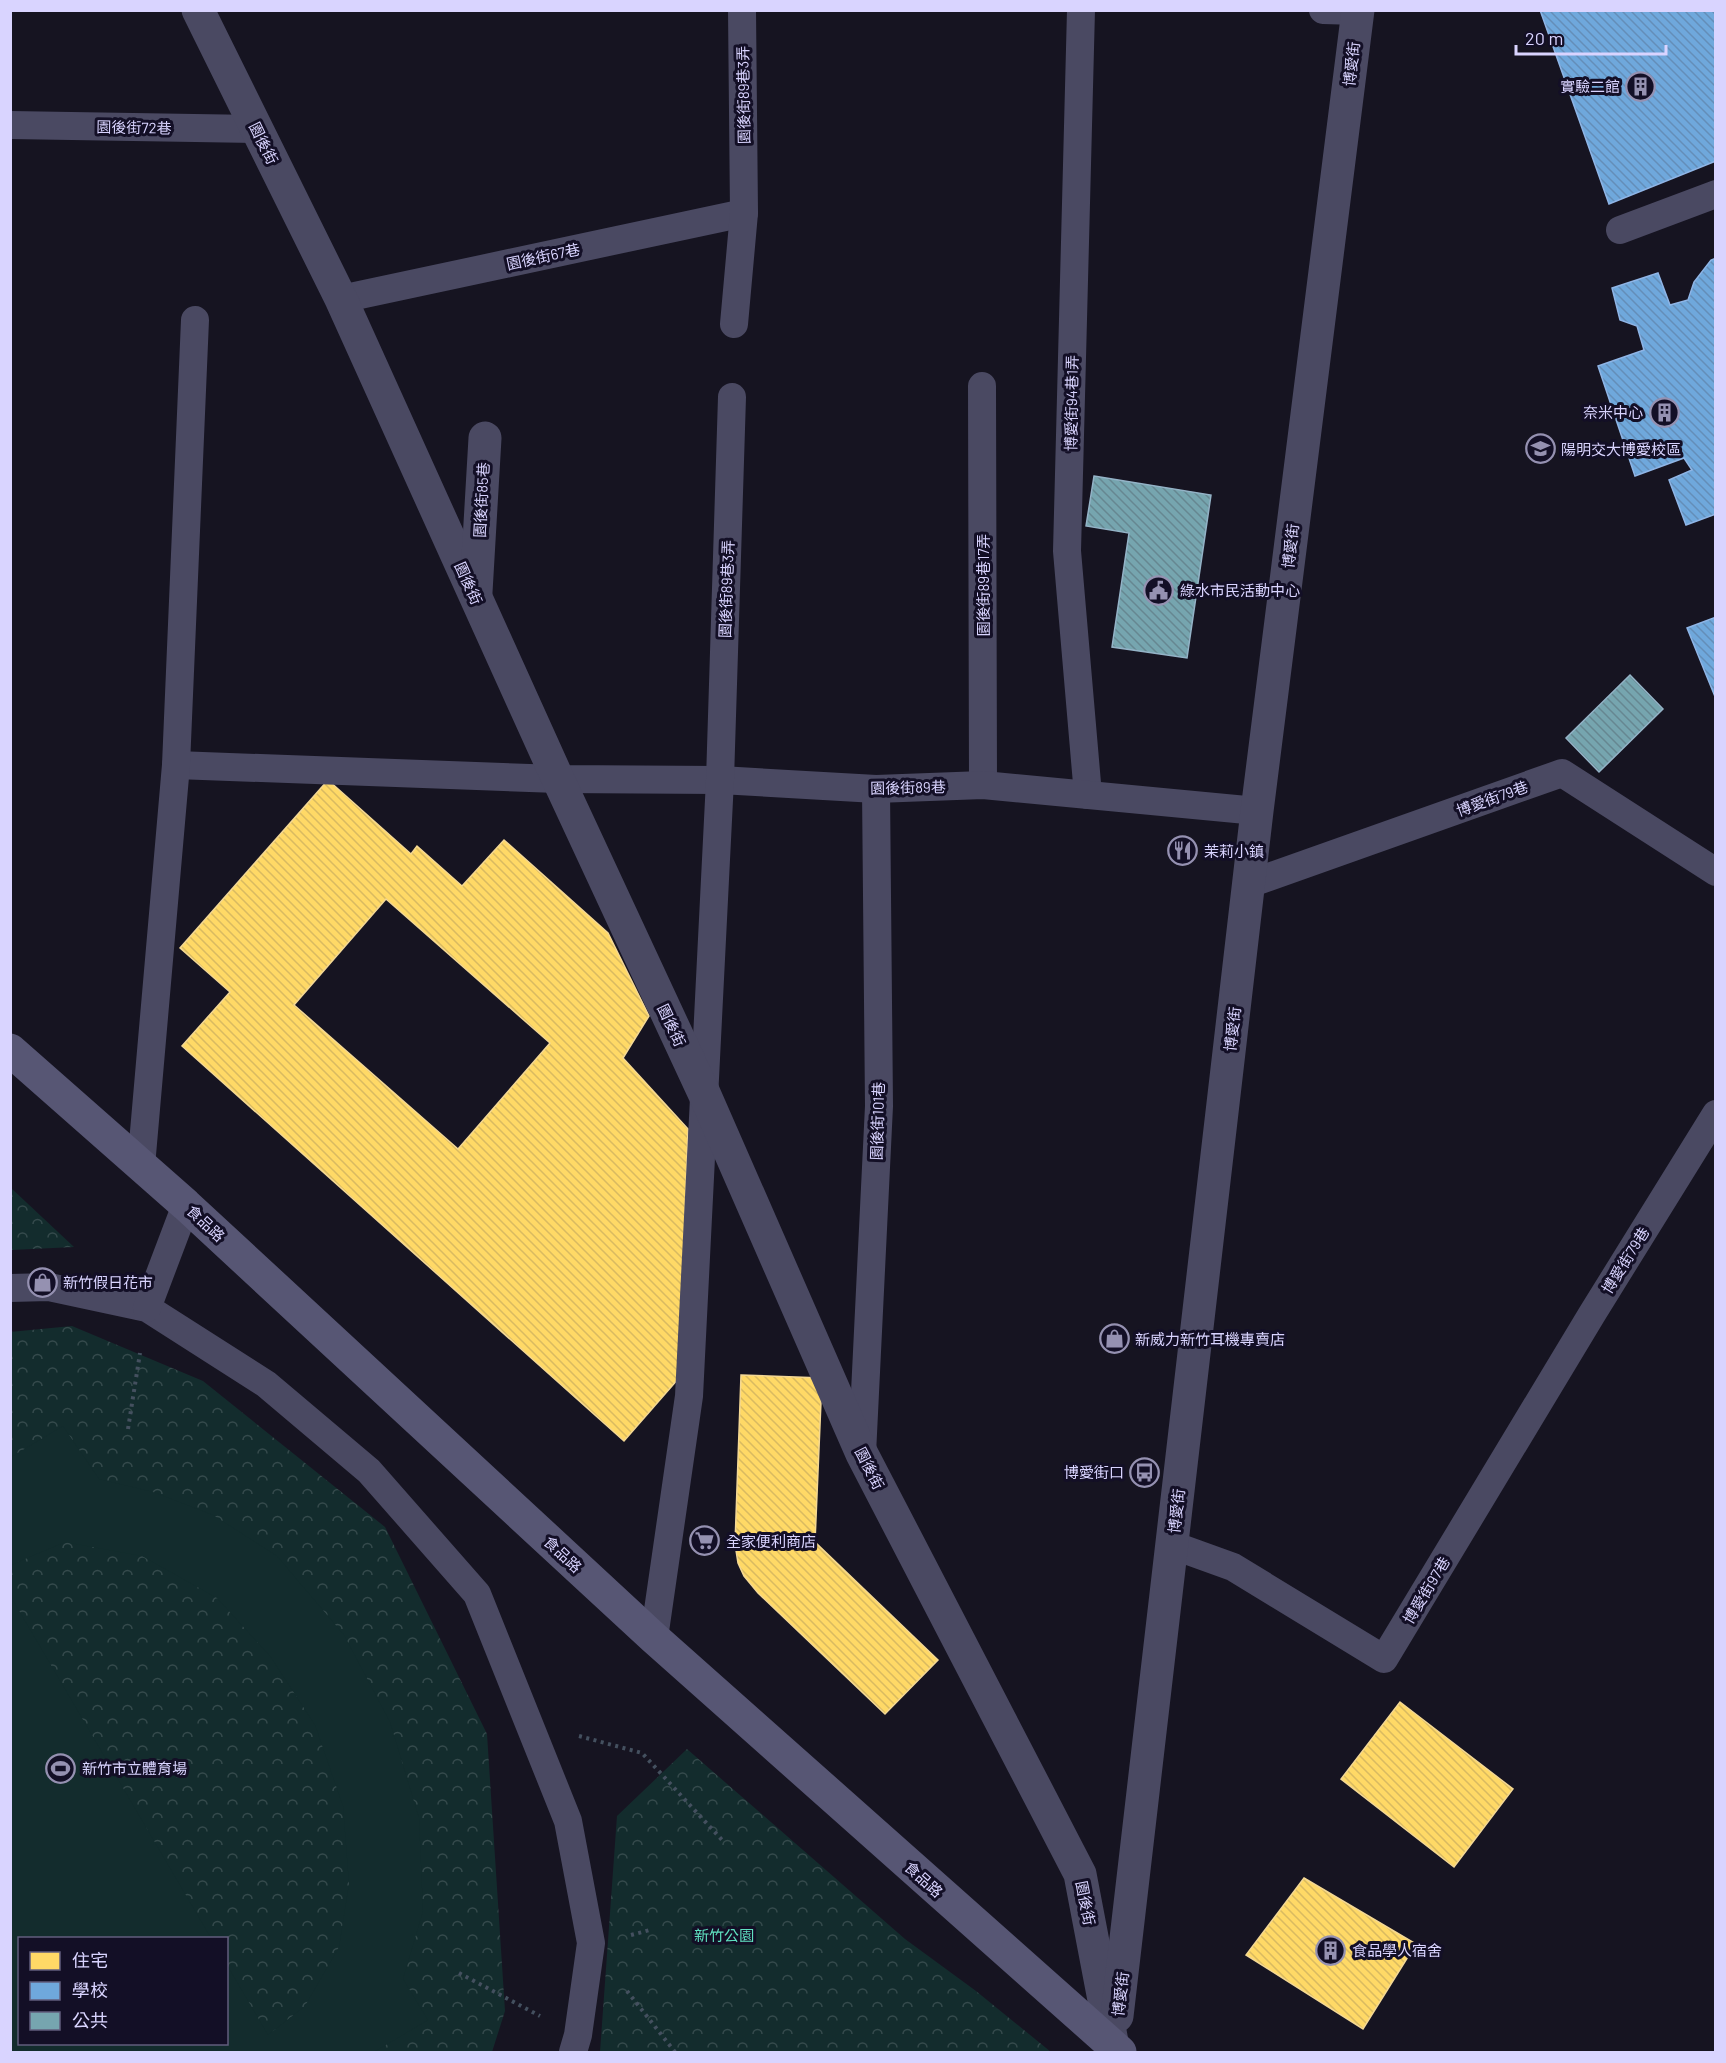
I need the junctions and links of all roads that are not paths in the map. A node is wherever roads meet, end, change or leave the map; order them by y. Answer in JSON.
{"nodes":[{"id":1,"x":198,"y":10,"type":"edge"},
{"id":2,"x":742,"y":10,"type":"edge"},
{"id":3,"x":1081,"y":10,"type":"edge"},
{"id":4,"x":1323,"y":10,"type":"edge"},
{"id":5,"x":1358,"y":11,"type":"edge"},
{"id":6,"x":10,"y":125,"type":"edge"},
{"id":7,"x":257,"y":129,"type":"junction"},
{"id":8,"x":1716,"y":194,"type":"edge"},
{"id":9,"x":744,"y":213,"type":"junction"},
{"id":10,"x":1620,"y":230,"type":"dead end"},
{"id":11,"x":341,"y":299,"type":"junction"},
{"id":12,"x":195,"y":320,"type":"dead end"},
{"id":13,"x":734,"y":324,"type":"dead end"},
{"id":14,"x":982,"y":386,"type":"dead end"},
{"id":15,"x":732,"y":397,"type":"dead end"},
{"id":16,"x":484,"y":438,"type":"dead end"},
{"id":17,"x":475,"y":597,"type":"junction"},
{"id":18,"x":176,"y":765,"type":"junction"},
{"id":19,"x":558,"y":779,"type":"junction"},
{"id":20,"x":720,"y":780,"type":"junction"},
{"id":21,"x":983,"y":785,"type":"junction"},
{"id":22,"x":876,"y":789,"type":"junction"},
{"id":23,"x":1088,"y":795,"type":"junction"},
{"id":24,"x":1257,"y":811,"type":"junction"},
{"id":25,"x":1716,"y":872,"type":"edge"},
{"id":26,"x":1249,"y":884,"type":"junction"},
{"id":27,"x":10,"y":1050,"type":"edge"},
{"id":28,"x":704,"y":1093,"type":"junction"},
{"id":29,"x":1716,"y":1114,"type":"edge"},
{"id":30,"x":141,"y":1166,"type":"junction"},
{"id":31,"x":186,"y":1204,"type":"junction"},
{"id":32,"x":10,"y":1288,"type":"edge"},
{"id":33,"x":147,"y":1308,"type":"junction"},
{"id":34,"x":1592,"y":1314,"type":"joint"},
{"id":35,"x":862,"y":1454,"type":"junction"},
{"id":36,"x":1172,"y":1545,"type":"junction"},
{"id":37,"x":654,"y":1638,"type":"junction"},
{"id":38,"x":575,"y":2044,"type":"edge"},
{"id":39,"x":1117,"y":2050,"type":"edge"}],
"edges":[{"from":1,"to":7,"type":"street","name":"園後街"},
{"from":2,"to":9,"type":"lane","name":"園後街89巷3弄"},
{"from":3,"to":23,"type":"lane","name":"博愛街94巷1弄"},
{"from":4,"to":5,"type":"lane"},
{"from":5,"to":24,"type":"street","name":"博愛街"},
{"from":6,"to":7,"type":"lane","name":"園後街72巷"},
{"from":7,"to":11,"type":"street","name":"園後街"},
{"from":8,"to":10,"type":"lane"},
{"from":9,"to":11,"type":"lane","name":"園後街67巷"},
{"from":9,"to":13,"type":"lane","name":"園後街89巷3弄"},
{"from":11,"to":17,"type":"street","name":"園後街"},
{"from":12,"to":18,"type":"lane"},
{"from":14,"to":21,"type":"lane","name":"園後街89巷17弄"},
{"from":15,"to":20,"type":"lane","name":"園後街89巷3弄"},
{"from":16,"to":17,"type":"street","name":"園後街85巷"},
{"from":17,"to":19,"type":"street","name":"園後街"},
{"from":18,"to":19,"type":"lane","name":"園後街89巷"},
{"from":18,"to":30,"type":"lane"},
{"from":19,"to":20,"type":"lane","name":"園後街89巷"},
{"from":19,"to":28,"type":"street","name":"園後街"},
{"from":20,"to":22,"type":"lane","name":"園後街89巷"},
{"from":20,"to":28,"type":"lane","name":"園後街89巷3弄"},
{"from":21,"to":22,"type":"lane","name":"園後街89巷"},
{"from":21,"to":23,"type":"lane","name":"園後街89巷"},
{"from":22,"to":35,"type":"lane","name":"園後街101巷"},
{"from":23,"to":24,"type":"lane","name":"園後街89巷"},
{"from":24,"to":26,"type":"street","name":"博愛街"},
{"from":25,"to":26,"type":"lane","name":"博愛街79巷"},
{"from":26,"to":36,"type":"street","name":"博愛街"},
{"from":27,"to":30,"type":"street","name":"食品路"},
{"from":28,"to":35,"type":"street","name":"園後街"},
{"from":28,"to":37,"type":"lane","name":"園後街89巷3弄"},
{"from":29,"to":34,"type":"lane","name":"博愛街79巷"},
{"from":30,"to":31,"type":"street","name":"食品路"},
{"from":31,"to":33,"type":"lane"},
{"from":31,"to":37,"type":"street","name":"食品路"},
{"from":32,"to":33,"type":"lane"},
{"from":33,"to":38,"type":"lane"},
{"from":34,"to":36,"type":"lane","name":"博愛街97巷"},
{"from":35,"to":39,"type":"street","name":"園後街"},
{"from":36,"to":39,"type":"street","name":"博愛街"},
{"from":37,"to":39,"type":"street","name":"食品路"}]}
